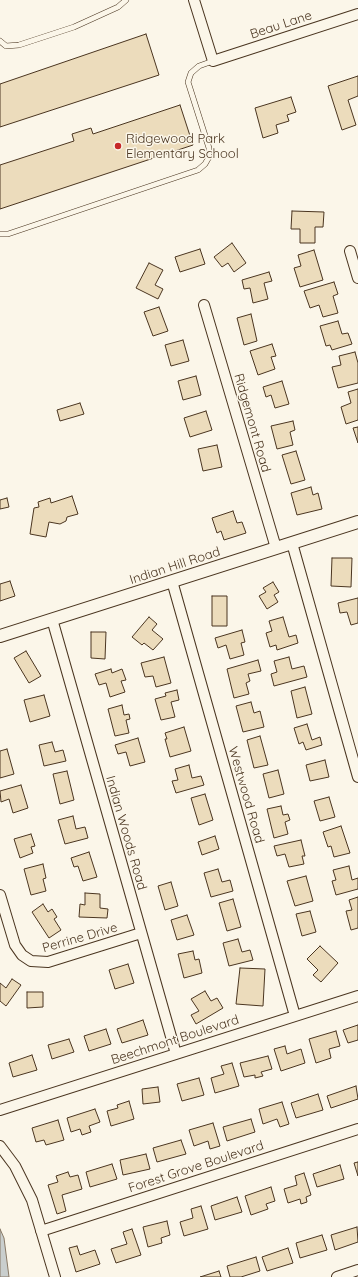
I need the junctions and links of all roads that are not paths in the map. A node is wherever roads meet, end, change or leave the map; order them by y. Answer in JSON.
{"nodes":[{"id":1,"x":126,"y":0,"type":"edge"},
{"id":2,"x":194,"y":0,"type":"edge"},
{"id":3,"x":358,"y":14,"type":"edge"},
{"id":4,"x":0,"y":41,"type":"edge"},
{"id":5,"x":213,"y":61,"type":"junction"},
{"id":6,"x":0,"y":234,"type":"edge"},
{"id":7,"x":350,"y":251,"type":"dead end"},
{"id":8,"x":358,"y":278,"type":"edge"},
{"id":9,"x":204,"y":305,"type":"dead end"},
{"id":10,"x":358,"y":522,"type":"edge"},
{"id":11,"x":292,"y":543,"type":"junction"},
{"id":12,"x":276,"y":548,"type":"junction"},
{"id":13,"x":172,"y":581,"type":"junction"},
{"id":14,"x":52,"y":619,"type":"junction"},
{"id":15,"x":0,"y":636,"type":"edge"},
{"id":16,"x":358,"y":776,"type":"edge"},
{"id":17,"x":0,"y":895,"type":"edge"},
{"id":18,"x":141,"y":934,"type":"junction"},
{"id":19,"x":358,"y":996,"type":"edge"},
{"id":20,"x":295,"y":1016,"type":"junction"},
{"id":21,"x":176,"y":1054,"type":"junction"},
{"id":22,"x":0,"y":1110,"type":"edge"},
{"id":23,"x":358,"y":1129,"type":"edge"},
{"id":24,"x":0,"y":1146,"type":"edge"},
{"id":25,"x":41,"y":1230,"type":"junction"},
{"id":26,"x":358,"y":1270,"type":"edge"},
{"id":27,"x":55,"y":1277,"type":"edge"},
{"id":28,"x":337,"y":1277,"type":"edge"}],
"edges":[{"from":1,"to":4,"type":"lane"},
{"from":2,"to":5,"type":"street"},
{"from":3,"to":5,"type":"street","name":"Beau Lane"},
{"from":5,"to":6,"type":"lane"},
{"from":7,"to":8,"type":"street"},
{"from":9,"to":12,"type":"street","name":"Ridgemont Road"},
{"from":10,"to":11,"type":"street","name":"Indian Hill Road"},
{"from":11,"to":12,"type":"street","name":"Indian Hill Road"},
{"from":11,"to":16,"type":"street"},
{"from":12,"to":13,"type":"street","name":"Indian Hill Road"},
{"from":13,"to":14,"type":"street","name":"Indian Hill Road"},
{"from":13,"to":20,"type":"street","name":"Westwood Road"},
{"from":14,"to":15,"type":"street","name":"Indian Hill Road"},
{"from":14,"to":18,"type":"street","name":"Indian Woods Road"},
{"from":17,"to":18,"type":"street","name":"Perrine Drive"},
{"from":18,"to":21,"type":"street","name":"Indian Woods Road"},
{"from":19,"to":20,"type":"street","name":"Beechmont Boulevard"},
{"from":20,"to":21,"type":"street","name":"Beechmont Boulevard"},
{"from":21,"to":22,"type":"street","name":"Beechmont Boulevard"},
{"from":23,"to":25,"type":"street","name":"Forest Grove Boulevard"},
{"from":24,"to":25,"type":"street"},
{"from":25,"to":27,"type":"street"},
{"from":26,"to":28,"type":"street"}]}
